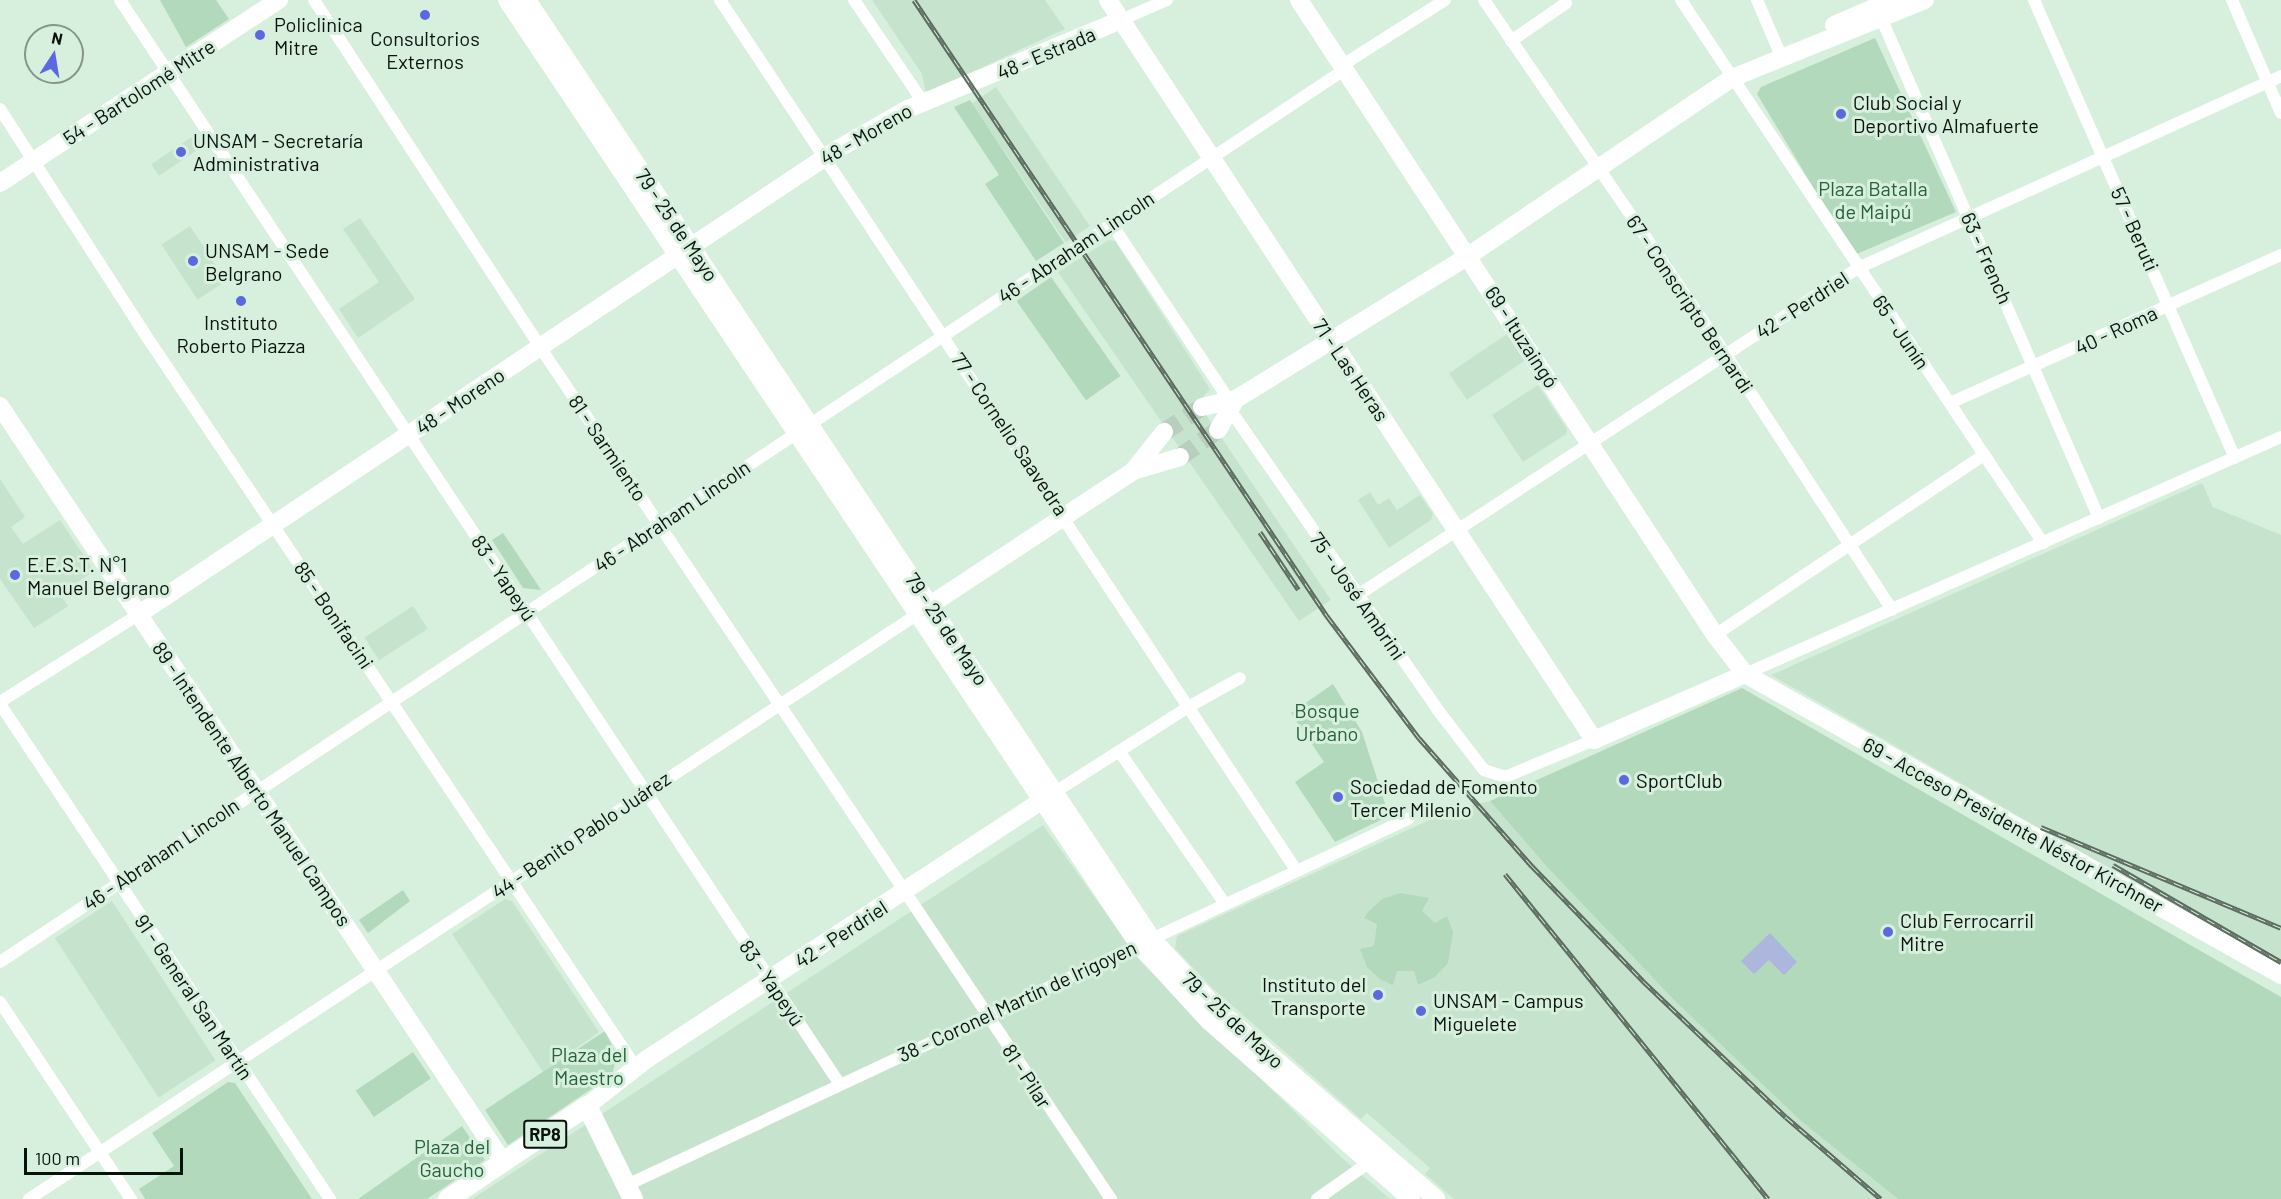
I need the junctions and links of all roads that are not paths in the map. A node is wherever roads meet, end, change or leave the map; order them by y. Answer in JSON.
{"nodes":[{"id":1,"x":120,"y":0,"type":"edge"},
{"id":2,"x":279,"y":0,"type":"edge"},
{"id":3,"x":314,"y":0,"type":"edge"},
{"id":4,"x":507,"y":0,"type":"edge"},
{"id":5,"x":527,"y":0,"type":"edge"},
{"id":6,"x":720,"y":0,"type":"edge"},
{"id":7,"x":854,"y":0,"type":"edge"},
{"id":8,"x":1108,"y":0,"type":"edge"},
{"id":9,"x":1167,"y":0,"type":"edge"},
{"id":10,"x":1299,"y":0,"type":"edge"},
{"id":11,"x":1444,"y":0,"type":"edge"},
{"id":12,"x":1484,"y":0,"type":"edge"},
{"id":13,"x":1681,"y":0,"type":"edge"},
{"id":14,"x":1757,"y":0,"type":"edge"},
{"id":15,"x":1924,"y":0,"type":"edge"},
{"id":16,"x":2034,"y":0,"type":"edge"},
{"id":17,"x":2232,"y":0,"type":"edge"},
{"id":18,"x":1566,"y":3,"type":"dead end"},
{"id":19,"x":1881,"y":6,"type":"edge"},
{"id":20,"x":1121,"y":20,"type":"junction"},
{"id":21,"x":1511,"y":40,"type":"junction"},
{"id":22,"x":1780,"y":53,"type":"junction"},
{"id":23,"x":1342,"y":68,"type":"junction"},
{"id":24,"x":167,"y":74,"type":"junction"},
{"id":25,"x":2281,"y":76,"type":"edge"},
{"id":26,"x":1732,"y":78,"type":"junction"},
{"id":27,"x":2267,"y":82,"type":"junction"},
{"id":28,"x":923,"y":102,"type":"junction"},
{"id":29,"x":0,"y":109,"type":"edge"},
{"id":30,"x":2281,"y":114,"type":"edge"},
{"id":31,"x":824,"y":158,"type":"junction"},
{"id":32,"x":2104,"y":158,"type":"junction"},
{"id":33,"x":1211,"y":159,"type":"junction"},
{"id":34,"x":34,"y":161,"type":"junction"},
{"id":35,"x":1598,"y":170,"type":"junction"},
{"id":36,"x":0,"y":183,"type":"edge"},
{"id":37,"x":1970,"y":217,"type":"junction"},
{"id":38,"x":1111,"y":222,"type":"junction"},
{"id":39,"x":684,"y":249,"type":"junction"},
{"id":40,"x":2281,"y":255,"type":"edge"},
{"id":41,"x":1468,"y":256,"type":"junction"},
{"id":42,"x":1858,"y":268,"type":"junction"},
{"id":43,"x":2169,"y":305,"type":"junction"},
{"id":44,"x":943,"y":335,"type":"junction"},
{"id":45,"x":1330,"y":339,"type":"junction"},
{"id":46,"x":540,"y":347,"type":"junction"},
{"id":47,"x":1726,"y":355,"type":"junction"},
{"id":48,"x":2034,"y":368,"type":"junction"},
{"id":49,"x":1950,"y":403,"type":"junction"},
{"id":50,"x":1232,"y":404,"type":"junction"},
{"id":51,"x":0,"y":406,"type":"edge"},
{"id":52,"x":1202,"y":407,"type":"tunnel mouth"},
{"id":53,"x":803,"y":429,"type":"junction"},
{"id":54,"x":1218,"y":430,"type":"tunnel mouth"},
{"id":55,"x":1164,"y":432,"type":"tunnel mouth"},
{"id":56,"x":408,"y":435,"type":"junction"},
{"id":57,"x":2281,"y":437,"type":"edge"},
{"id":58,"x":1592,"y":443,"type":"junction"},
{"id":59,"x":1984,"y":455,"type":"junction"},
{"id":60,"x":1180,"y":457,"type":"tunnel mouth"},
{"id":61,"x":2235,"y":458,"type":"junction"},
{"id":62,"x":1133,"y":471,"type":"junction"},
{"id":63,"x":1064,"y":515,"type":"junction"},
{"id":64,"x":2099,"y":518,"type":"junction"},
{"id":65,"x":660,"y":524,"type":"junction"},
{"id":66,"x":273,"y":525,"type":"junction"},
{"id":67,"x":1458,"y":530,"type":"junction"},
{"id":68,"x":2043,"y":543,"type":"junction"},
{"id":69,"x":1851,"y":544,"type":"junction"},
{"id":70,"x":1358,"y":595,"type":"junction"},
{"id":71,"x":924,"y":609,"type":"junction"},
{"id":72,"x":1892,"y":610,"type":"junction"},
{"id":73,"x":528,"y":613,"type":"junction"},
{"id":74,"x":139,"y":614,"type":"junction"},
{"id":75,"x":1715,"y":635,"type":"junction"},
{"id":76,"x":1745,"y":674,"type":"junction"},
{"id":77,"x":1240,"y":678,"type":"dead end"},
{"id":78,"x":392,"y":702,"type":"junction"},
{"id":79,"x":0,"y":703,"type":"edge"},
{"id":80,"x":779,"y":704,"type":"junction"},
{"id":81,"x":1190,"y":706,"type":"junction"},
{"id":82,"x":1594,"y":740,"type":"junction"},
{"id":83,"x":1119,"y":751,"type":"junction"},
{"id":84,"x":257,"y":790,"type":"junction"},
{"id":85,"x":646,"y":792,"type":"junction"},
{"id":86,"x":1049,"y":797,"type":"junction"},
{"id":87,"x":1408,"y":819,"type":"dead end"},
{"id":88,"x":1296,"y":870,"type":"junction"},
{"id":89,"x":512,"y":881,"type":"junction"},
{"id":90,"x":118,"y":882,"type":"junction"},
{"id":91,"x":905,"y":893,"type":"junction"},
{"id":92,"x":1225,"y":904,"type":"junction"},
{"id":93,"x":1146,"y":942,"type":"junction"},
{"id":94,"x":0,"y":962,"type":"edge"},
{"id":95,"x":375,"y":970,"type":"junction"},
{"id":96,"x":2281,"y":975,"type":"edge"},
{"id":97,"x":770,"y":980,"type":"junction"},
{"id":98,"x":0,"y":1002,"type":"edge"},
{"id":99,"x":987,"y":1014,"type":"junction"},
{"id":100,"x":236,"y":1062,"type":"junction"},
{"id":101,"x":637,"y":1069,"type":"junction"},
{"id":102,"x":840,"y":1083,"type":"junction"},
{"id":103,"x":587,"y":1106,"type":"junction"},
{"id":104,"x":101,"y":1152,"type":"junction"},
{"id":105,"x":1376,"y":1157,"type":"junction"},
{"id":106,"x":503,"y":1162,"type":"junction"},
{"id":107,"x":630,"y":1192,"type":"edge"},
{"id":108,"x":29,"y":1199,"type":"edge"},
{"id":109,"x":131,"y":1199,"type":"edge"},
{"id":110,"x":330,"y":1199,"type":"edge"},
{"id":111,"x":448,"y":1199,"type":"edge"},
{"id":112,"x":1111,"y":1199,"type":"edge"},
{"id":113,"x":1317,"y":1199,"type":"edge"},
{"id":114,"x":1411,"y":1199,"type":"edge"},
{"id":115,"x":1436,"y":1199,"type":"edge"}],
"edges":[{"from":1,"to":24,"type":"street","name":"83 - Yapeyú"},
{"from":2,"to":24,"type":"street","name":"54 - Bartolomé Mitre"},
{"from":3,"to":46,"type":"street","name":"81 - Sarmiento"},
{"from":4,"to":39,"type":"street","name":"79 - 25 de Mayo"},
{"from":5,"to":39,"type":"street","name":"79 - 25 de Mayo"},
{"from":6,"to":31,"type":"street","name":"77 - Cornelio Saavedra"},
{"from":7,"to":28,"type":"street"},
{"from":8,"to":20,"type":"street","name":"71 - Las Heras"},
{"from":9,"to":20,"type":"street","name":"48 - Estrada"},
{"from":10,"to":23,"type":"street","name":"69 - Ituzaingó"},
{"from":11,"to":23,"type":"street","name":"46 - Abraham Lincoln"},
{"from":12,"to":21,"type":"street","name":"67 - Conscripto Bernardi"},
{"from":13,"to":26,"type":"street","name":"65 - Junín"},
{"from":14,"to":22,"type":"street"},
{"from":15,"to":19,"type":"street"},
{"from":16,"to":32,"type":"street","name":"57 - Beruti"},
{"from":17,"to":27,"type":"street"},
{"from":18,"to":21,"type":"street"},
{"from":19,"to":22,"type":"street"},
{"from":19,"to":37,"type":"street","name":"63 - French"},
{"from":20,"to":28,"type":"street","name":"48 - Estrada"},
{"from":20,"to":33,"type":"street","name":"71 - Las Heras"},
{"from":21,"to":35,"type":"street","name":"67 - Conscripto Bernardi"},
{"from":22,"to":26,"type":"street"},
{"from":23,"to":33,"type":"street","name":"46 - Abraham Lincoln"},
{"from":23,"to":41,"type":"street","name":"69 - Ituzaingó"},
{"from":24,"to":34,"type":"street","name":"54 - Bartolomé Mitre"},
{"from":24,"to":56,"type":"street","name":"83 - Yapeyú"},
{"from":25,"to":27,"type":"street","name":"42 - Perdriel"},
{"from":26,"to":35,"type":"street"},
{"from":26,"to":42,"type":"street","name":"65 - Junín"},
{"from":27,"to":30,"type":"street"},
{"from":27,"to":32,"type":"street","name":"42 - Perdriel"},
{"from":28,"to":31,"type":"street","name":"48 - Moreno"},
{"from":29,"to":34,"type":"street","name":"85 - Bonifacini"},
{"from":31,"to":39,"type":"street","name":"48 - Moreno"},
{"from":31,"to":44,"type":"street","name":"77 - Cornelio Saavedra"},
{"from":32,"to":37,"type":"street","name":"42 - Perdriel"},
{"from":32,"to":43,"type":"street","name":"57 - Beruti"},
{"from":33,"to":38,"type":"street","name":"46 - Abraham Lincoln"},
{"from":33,"to":45,"type":"street","name":"71 - Las Heras"},
{"from":34,"to":36,"type":"street","name":"54 - Bartolomé Mitre"},
{"from":34,"to":66,"type":"street","name":"85 - Bonifacini"},
{"from":35,"to":41,"type":"street"},
{"from":35,"to":47,"type":"street","name":"67 - Conscripto Bernardi"},
{"from":37,"to":42,"type":"street","name":"42 - Perdriel"},
{"from":37,"to":48,"type":"street","name":"63 - French"},
{"from":38,"to":44,"type":"street","name":"46 - Abraham Lincoln"},
{"from":38,"to":50,"type":"street","name":"75 - José Ambrini"},
{"from":39,"to":46,"type":"street","name":"48 - Moreno"},
{"from":39,"to":53,"type":"street","name":"79 - 25 de Mayo"},
{"from":40,"to":43,"type":"street","name":"40 - Roma"},
{"from":41,"to":45,"type":"street"},
{"from":41,"to":58,"type":"street","name":"69 - Ituzaingó"},
{"from":42,"to":47,"type":"street","name":"42 - Perdriel"},
{"from":42,"to":49,"type":"street","name":"65 - Junín"},
{"from":43,"to":48,"type":"street","name":"40 - Roma"},
{"from":43,"to":61,"type":"street","name":"57 - Beruti"},
{"from":44,"to":53,"type":"street","name":"46 - Abraham Lincoln"},
{"from":44,"to":63,"type":"street","name":"77 - Cornelio Saavedra"},
{"from":45,"to":50,"type":"street"},
{"from":45,"to":67,"type":"street","name":"71 - Las Heras"},
{"from":46,"to":56,"type":"street","name":"48 - Moreno"},
{"from":46,"to":65,"type":"street","name":"81 - Sarmiento"},
{"from":47,"to":58,"type":"street","name":"42 - Perdriel"},
{"from":47,"to":69,"type":"street","name":"67 - Conscripto Bernardi"},
{"from":48,"to":49,"type":"street","name":"40 - Roma"},
{"from":48,"to":64,"type":"street","name":"63 - French"},
{"from":49,"to":59,"type":"street","name":"65 - Junín"},
{"from":50,"to":52,"type":"street"},
{"from":50,"to":54,"type":"street"},
{"from":50,"to":70,"type":"street","name":"75 - José Ambrini"},
{"from":51,"to":74,"type":"street","name":"89 - Intendente Alberto Manuel Campos"},
{"from":53,"to":65,"type":"street","name":"46 - Abraham Lincoln"},
{"from":53,"to":71,"type":"street","name":"79 - 25 de Mayo"},
{"from":55,"to":62,"type":"street","name":"44 - Benito Pablo Juárez"},
{"from":56,"to":66,"type":"street","name":"48 - Moreno"},
{"from":56,"to":73,"type":"street","name":"83 - Yapeyú"},
{"from":57,"to":61,"type":"street"},
{"from":58,"to":67,"type":"street","name":"42 - Perdriel"},
{"from":58,"to":75,"type":"street","name":"69 - Ituzaingó"},
{"from":59,"to":68,"type":"street","name":"65 - Junín"},
{"from":59,"to":69,"type":"street"},
{"from":60,"to":62,"type":"street","name":"44 - Benito Pablo Juárez"},
{"from":61,"to":64,"type":"street"},
{"from":62,"to":63,"type":"street","name":"44 - Benito Pablo Juárez"},
{"from":63,"to":71,"type":"street","name":"44 - Benito Pablo Juárez"},
{"from":63,"to":81,"type":"street","name":"77 - Cornelio Saavedra"},
{"from":64,"to":68,"type":"street"},
{"from":65,"to":73,"type":"street","name":"46 - Abraham Lincoln"},
{"from":65,"to":80,"type":"street","name":"81 - Sarmiento"},
{"from":66,"to":74,"type":"street","name":"48 - Moreno"},
{"from":66,"to":78,"type":"street","name":"85 - Bonifacini"},
{"from":67,"to":70,"type":"street","name":"42 - Perdriel"},
{"from":67,"to":82,"type":"street","name":"71 - Las Heras"},
{"from":68,"to":72,"type":"street"},
{"from":69,"to":72,"type":"street","name":"67 - Conscripto Bernardi"},
{"from":69,"to":75,"type":"street"},
{"from":70,"to":82,"type":"street","name":"75 - José Ambrini"},
{"from":71,"to":80,"type":"street","name":"44 - Benito Pablo Juárez"},
{"from":71,"to":86,"type":"street","name":"79 - 25 de Mayo"},
{"from":72,"to":76,"type":"street"},
{"from":73,"to":78,"type":"street","name":"46 - Abraham Lincoln"},
{"from":73,"to":85,"type":"street","name":"83 - Yapeyú"},
{"from":74,"to":79,"type":"street","name":"48 - Moreno"},
{"from":74,"to":84,"type":"street","name":"89 - Intendente Alberto Manuel Campos"},
{"from":75,"to":76,"type":"street","name":"69 - Ituzaingó"},
{"from":76,"to":82,"type":"street"},
{"from":76,"to":96,"type":"street","name":"69 - Acceso Presidente Néstor Kirchner"},
{"from":77,"to":81,"type":"street","name":"42 - Perdriel"},
{"from":78,"to":84,"type":"street","name":"46 - Abraham Lincoln"},
{"from":78,"to":89,"type":"street","name":"85 - Bonifacini"},
{"from":79,"to":90,"type":"street","name":"91 - General San Martín"},
{"from":80,"to":85,"type":"street","name":"44 - Benito Pablo Juárez"},
{"from":80,"to":91,"type":"street","name":"81 - Sarmiento"},
{"from":81,"to":83,"type":"street","name":"42 - Perdriel"},
{"from":81,"to":88,"type":"street","name":"77 - Cornelio Saavedra"},
{"from":83,"to":86,"type":"street","name":"42 - Perdriel"},
{"from":83,"to":92,"type":"street"},
{"from":84,"to":90,"type":"street","name":"46 - Abraham Lincoln"},
{"from":84,"to":95,"type":"street","name":"89 - Intendente Alberto Manuel Campos"},
{"from":85,"to":89,"type":"street","name":"44 - Benito Pablo Juárez"},
{"from":85,"to":97,"type":"street","name":"83 - Yapeyú"},
{"from":86,"to":91,"type":"street","name":"42 - Perdriel"},
{"from":86,"to":93,"type":"street","name":"79 - 25 de Mayo"},
{"from":87,"to":88,"type":"street","name":"38 - Coronel Martín de Irigoyen"},
{"from":88,"to":92,"type":"street","name":"38 - Coronel Martín de Irigoyen"},
{"from":89,"to":95,"type":"street","name":"44 - Benito Pablo Juárez"},
{"from":89,"to":101,"type":"street","name":"85 - Bonifacini"},
{"from":90,"to":94,"type":"street","name":"46 - Abraham Lincoln"},
{"from":90,"to":100,"type":"street","name":"91 - General San Martín"},
{"from":91,"to":97,"type":"street","name":"42 - Perdriel"},
{"from":91,"to":99,"type":"street","name":"81 - Pilar"},
{"from":92,"to":93,"type":"street","name":"38 - Coronel Martín de Irigoyen"},
{"from":93,"to":99,"type":"street","name":"38 - Coronel Martín de Irigoyen"},
{"from":93,"to":105,"type":"street","name":"79 - 25 de Mayo"},
{"from":95,"to":100,"type":"street","name":"44 - Benito Pablo Juárez"},
{"from":95,"to":106,"type":"street","name":"89 - Intendente Alberto Manuel Campos"},
{"from":97,"to":101,"type":"street","name":"42 - Perdriel"},
{"from":97,"to":102,"type":"street","name":"83 - Yapeyú"},
{"from":98,"to":104,"type":"street"},
{"from":99,"to":102,"type":"street","name":"38 - Coronel Martín de Irigoyen"},
{"from":99,"to":112,"type":"street","name":"81 - Pilar"},
{"from":100,"to":104,"type":"street","name":"44 - Benito Pablo Juárez"},
{"from":100,"to":110,"type":"street","name":"91 - General San Martín"},
{"from":101,"to":103,"type":"street","name":"42 - Perdriel"},
{"from":102,"to":107,"type":"street","name":"38 - Coronel Martín de Irigoyen"},
{"from":103,"to":106,"type":"main road","name":"42 - Perdriel","number":"RP8"},
{"from":103,"to":107,"type":"main road","number":"RP8"},
{"from":104,"to":108,"type":"street","name":"44 - Benito Pablo Juárez"},
{"from":104,"to":109,"type":"street"},
{"from":105,"to":113,"type":"street"},
{"from":105,"to":114,"type":"street","name":"79 - 25 de Mayo"},
{"from":105,"to":115,"type":"street","name":"79 - 25 de Mayo"},
{"from":106,"to":111,"type":"main road","name":"42 - Perdriel","number":"RP8"}]}
